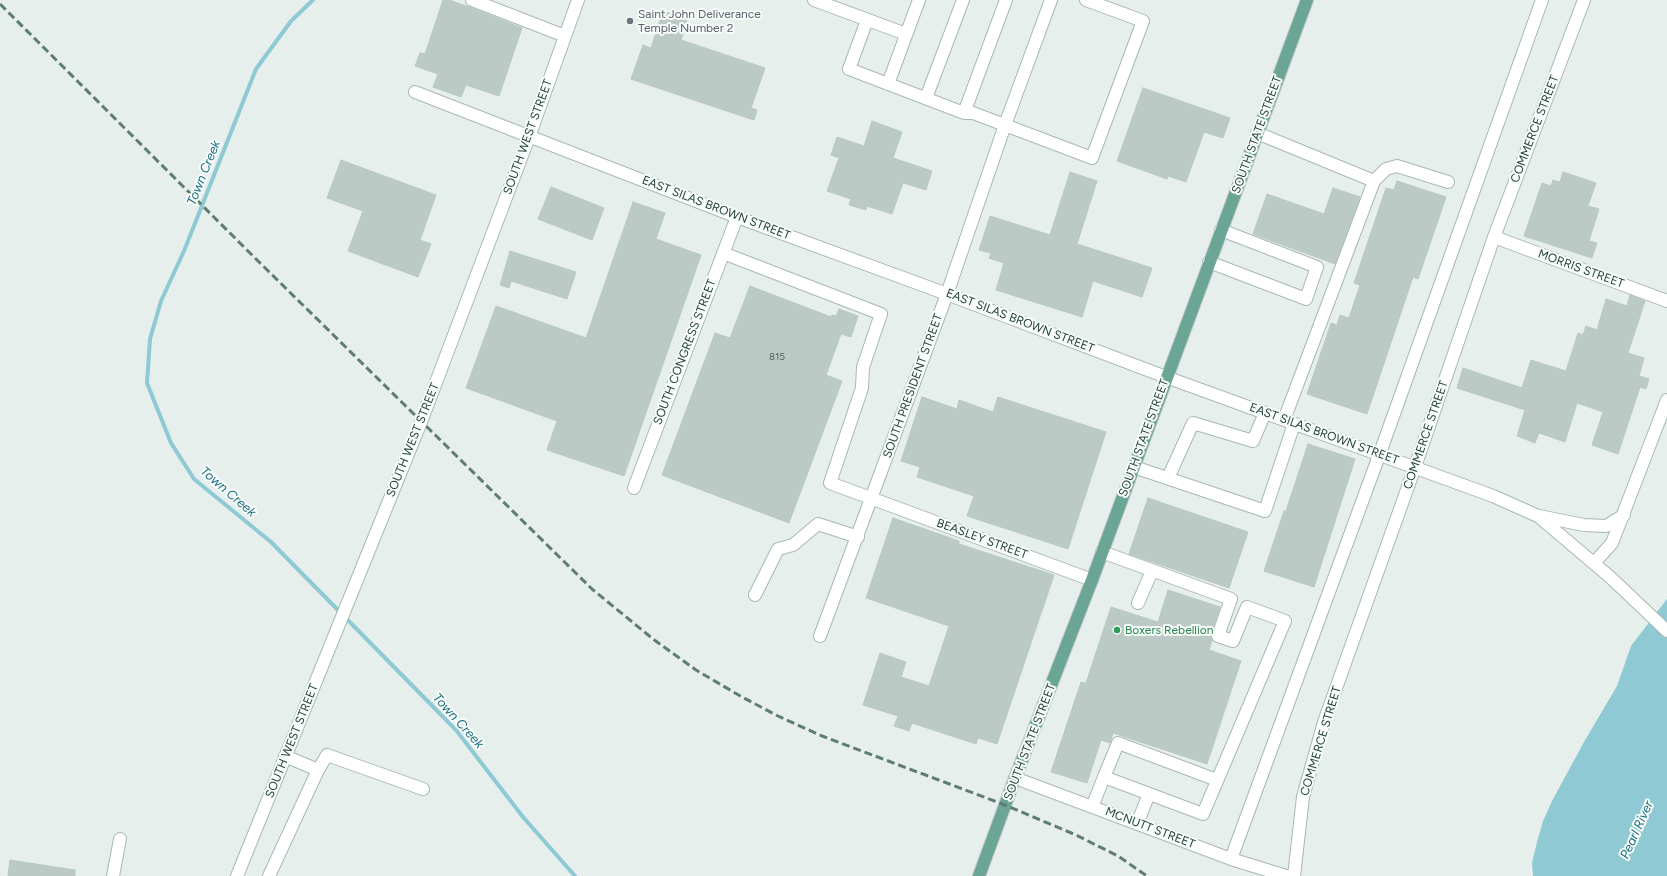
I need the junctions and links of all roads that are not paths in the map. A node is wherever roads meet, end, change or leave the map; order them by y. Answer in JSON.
{"nodes":[{"id":1,"x":472,"y":0,"type":"edge"},
{"id":2,"x":578,"y":0,"type":"edge"},
{"id":3,"x":814,"y":0,"type":"edge"},
{"id":4,"x":919,"y":0,"type":"edge"},
{"id":5,"x":962,"y":0,"type":"edge"},
{"id":6,"x":1006,"y":0,"type":"edge"},
{"id":7,"x":1051,"y":0,"type":"edge"},
{"id":8,"x":1086,"y":0,"type":"edge"},
{"id":9,"x":1307,"y":0,"type":"edge"},
{"id":10,"x":1542,"y":0,"type":"edge"},
{"id":11,"x":1584,"y":0,"type":"edge"},
{"id":12,"x":868,"y":20,"type":"junction"},
{"id":13,"x":906,"y":34,"type":"junction"},
{"id":14,"x":565,"y":36,"type":"junction"},
{"id":15,"x":888,"y":84,"type":"junction"},
{"id":16,"x":415,"y":92,"type":"dead end"},
{"id":17,"x":926,"y":98,"type":"junction"},
{"id":18,"x":964,"y":113,"type":"junction"},
{"id":19,"x":1004,"y":128,"type":"junction"},
{"id":20,"x":1257,"y":133,"type":"junction"},
{"id":21,"x":530,"y":137,"type":"junction"},
{"id":22,"x":1374,"y":181,"type":"junction"},
{"id":23,"x":1448,"y":182,"type":"dead end"},
{"id":24,"x":737,"y":217,"type":"junction"},
{"id":25,"x":1221,"y":230,"type":"junction"},
{"id":26,"x":1494,"y":237,"type":"junction"},
{"id":27,"x":723,"y":253,"type":"junction"},
{"id":28,"x":1209,"y":262,"type":"junction"},
{"id":29,"x":947,"y":294,"type":"junction"},
{"id":30,"x":1667,"y":301,"type":"edge"},
{"id":31,"x":1166,"y":377,"type":"junction"},
{"id":32,"x":1667,"y":400,"type":"edge"},
{"id":33,"x":1265,"y":413,"type":"junction"},
{"id":34,"x":1289,"y":422,"type":"junction"},
{"id":35,"x":1380,"y":453,"type":"junction"},
{"id":36,"x":1134,"y":467,"type":"junction"},
{"id":37,"x":1415,"y":467,"type":"junction"},
{"id":38,"x":1168,"y":478,"type":"junction"},
{"id":39,"x":634,"y":488,"type":"dead end"},
{"id":40,"x":872,"y":498,"type":"junction"},
{"id":41,"x":1624,"y":515,"type":"junction"},
{"id":42,"x":1538,"y":516,"type":"junction"},
{"id":43,"x":858,"y":537,"type":"junction"},
{"id":44,"x":1102,"y":552,"type":"junction"},
{"id":45,"x":1594,"y":563,"type":"junction"},
{"id":46,"x":1152,"y":571,"type":"junction"},
{"id":47,"x":1092,"y":580,"type":"junction"},
{"id":48,"x":755,"y":595,"type":"dead end"},
{"id":49,"x":1138,"y":603,"type":"dead end"},
{"id":50,"x":1667,"y":631,"type":"edge"},
{"id":51,"x":820,"y":636,"type":"dead end"},
{"id":52,"x":285,"y":756,"type":"junction"},
{"id":53,"x":318,"y":770,"type":"junction"},
{"id":54,"x":1104,"y":777,"type":"junction"},
{"id":55,"x":1015,"y":778,"type":"junction"},
{"id":56,"x":1217,"y":780,"type":"junction"},
{"id":57,"x":423,"y":789,"type":"dead end"},
{"id":58,"x":1149,"y":794,"type":"junction"},
{"id":59,"x":1092,"y":807,"type":"junction"},
{"id":60,"x":1137,"y":824,"type":"junction"},
{"id":61,"x":120,"y":839,"type":"dead end"},
{"id":62,"x":1231,"y":859,"type":"junction"},
{"id":63,"x":113,"y":876,"type":"edge"},
{"id":64,"x":236,"y":876,"type":"edge"},
{"id":65,"x":269,"y":876,"type":"edge"},
{"id":66,"x":979,"y":876,"type":"edge"},
{"id":67,"x":1286,"y":876,"type":"edge"},
{"id":68,"x":1294,"y":876,"type":"edge"}],
"edges":[{"from":1,"to":14,"type":"street"},
{"from":2,"to":14,"type":"street","name":"SOUTH WEST STREET"},
{"from":3,"to":12,"type":"street"},
{"from":4,"to":13,"type":"street"},
{"from":5,"to":17,"type":"street"},
{"from":6,"to":18,"type":"street"},
{"from":7,"to":19,"type":"street","name":"SOUTH PRESIDENT STREET"},
{"from":8,"to":19,"type":"street"},
{"from":9,"to":20,"type":"main road","name":"SOUTH STATE STREET"},
{"from":10,"to":35,"type":"street"},
{"from":11,"to":26,"type":"street","name":"COMMERCE STREET"},
{"from":12,"to":13,"type":"street"},
{"from":12,"to":15,"type":"street"},
{"from":13,"to":15,"type":"street"},
{"from":14,"to":21,"type":"street","name":"SOUTH WEST STREET"},
{"from":15,"to":17,"type":"street"},
{"from":16,"to":21,"type":"street","name":"EAST SILAS BROWN STREET"},
{"from":17,"to":18,"type":"street"},
{"from":18,"to":19,"type":"street"},
{"from":19,"to":29,"type":"street","name":"SOUTH PRESIDENT STREET"},
{"from":20,"to":22,"type":"street"},
{"from":20,"to":25,"type":"main road","name":"SOUTH STATE STREET"},
{"from":21,"to":24,"type":"street","name":"EAST SILAS BROWN STREET"},
{"from":21,"to":52,"type":"street","name":"SOUTH WEST STREET"},
{"from":22,"to":23,"type":"street"},
{"from":22,"to":34,"type":"street"},
{"from":24,"to":27,"type":"street","name":"SOUTH CONGRESS STREET"},
{"from":24,"to":29,"type":"street","name":"EAST SILAS BROWN STREET"},
{"from":25,"to":28,"type":"main road","name":"SOUTH STATE STREET"},
{"from":25,"to":28,"type":"street"},
{"from":26,"to":30,"type":"street","name":"MORRIS STREET"},
{"from":26,"to":37,"type":"street","name":"COMMERCE STREET"},
{"from":27,"to":39,"type":"street","name":"SOUTH CONGRESS STREET"},
{"from":27,"to":40,"type":"street","name":"BEASLEY STREET"},
{"from":28,"to":31,"type":"main road","name":"SOUTH STATE STREET"},
{"from":29,"to":31,"type":"street","name":"EAST SILAS BROWN STREET"},
{"from":29,"to":40,"type":"street","name":"SOUTH PRESIDENT STREET"},
{"from":31,"to":33,"type":"street","name":"EAST SILAS BROWN STREET"},
{"from":31,"to":36,"type":"main road","name":"SOUTH STATE STREET"},
{"from":32,"to":41,"type":"street"},
{"from":33,"to":34,"type":"street","name":"EAST SILAS BROWN STREET"},
{"from":33,"to":38,"type":"street"},
{"from":34,"to":35,"type":"street","name":"EAST SILAS BROWN STREET"},
{"from":34,"to":38,"type":"street"},
{"from":35,"to":37,"type":"street","name":"EAST SILAS BROWN STREET"},
{"from":35,"to":62,"type":"street"},
{"from":36,"to":38,"type":"street"},
{"from":36,"to":44,"type":"main road","name":"SOUTH STATE STREET"},
{"from":37,"to":42,"type":"street","name":"EAST SILAS BROWN STREET"},
{"from":37,"to":68,"type":"street","name":"COMMERCE STREET"},
{"from":40,"to":43,"type":"street","name":"SOUTH PRESIDENT STREET"},
{"from":40,"to":47,"type":"street","name":"BEASLEY STREET"},
{"from":41,"to":42,"type":"street"},
{"from":41,"to":45,"type":"street"},
{"from":42,"to":45,"type":"street","name":"EAST SILAS BROWN STREET"},
{"from":43,"to":48,"type":"street"},
{"from":43,"to":51,"type":"street","name":"SOUTH PRESIDENT STREET"},
{"from":44,"to":46,"type":"street"},
{"from":44,"to":47,"type":"main road","name":"SOUTH STATE STREET"},
{"from":45,"to":50,"type":"street","name":"EAST SILAS BROWN STREET"},
{"from":46,"to":49,"type":"street"},
{"from":46,"to":56,"type":"street"},
{"from":47,"to":55,"type":"main road","name":"SOUTH STATE STREET"},
{"from":52,"to":53,"type":"street"},
{"from":52,"to":64,"type":"street","name":"SOUTH WEST STREET"},
{"from":53,"to":57,"type":"street"},
{"from":53,"to":65,"type":"street"},
{"from":54,"to":56,"type":"street"},
{"from":54,"to":58,"type":"street"},
{"from":54,"to":59,"type":"street"},
{"from":55,"to":59,"type":"street","name":"MCNUTT STREET"},
{"from":55,"to":66,"type":"main road","name":"SOUTH STATE STREET"},
{"from":56,"to":58,"type":"street"},
{"from":58,"to":60,"type":"street"},
{"from":59,"to":60,"type":"street","name":"MCNUTT STREET"},
{"from":60,"to":62,"type":"street","name":"MCNUTT STREET"},
{"from":61,"to":63,"type":"street"},
{"from":62,"to":67,"type":"street","name":"MCNUTT STREET"}]}
